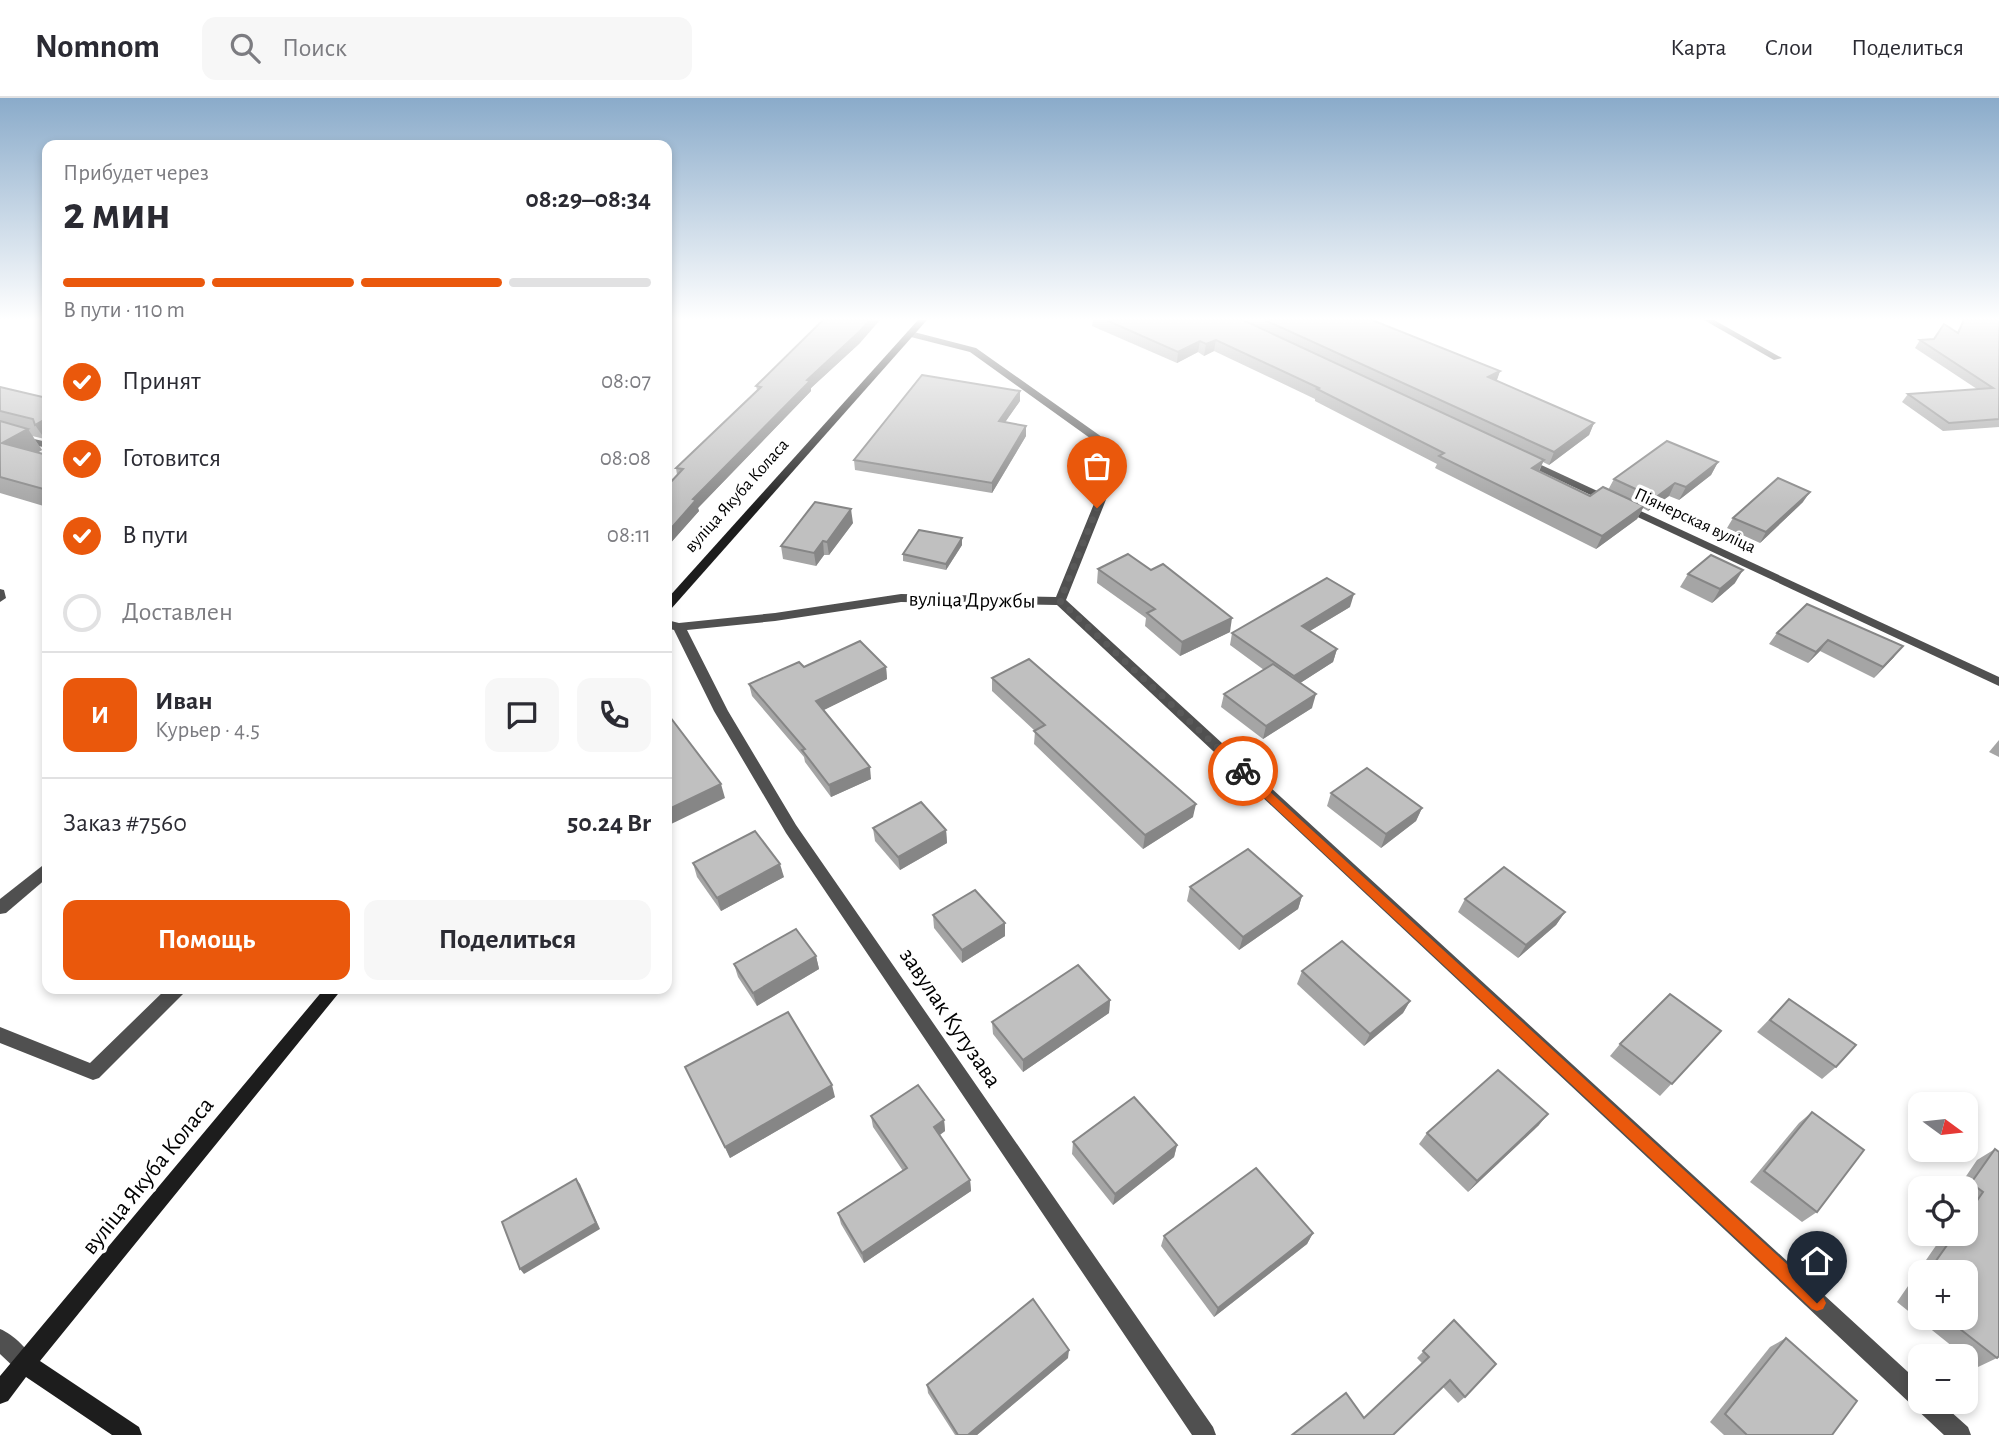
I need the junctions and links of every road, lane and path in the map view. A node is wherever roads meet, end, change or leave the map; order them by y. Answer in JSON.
{"nodes":[{"id":1,"x":867,"y":382,"type":"edge"},
{"id":2,"x":1018,"y":382,"type":"edge"},
{"id":3,"x":0,"y":434,"type":"edge"},
{"id":4,"x":42,"y":443,"type":"edge"},
{"id":5,"x":1512,"y":454,"type":"edge"},
{"id":6,"x":672,"y":600,"type":"edge"},
{"id":7,"x":1060,"y":601,"type":"junction"},
{"id":8,"x":673,"y":626,"type":"edge"},
{"id":9,"x":1999,"y":682,"type":"edge"},
{"id":10,"x":42,"y":874,"type":"edge"},
{"id":11,"x":0,"y":908,"type":"edge"},
{"id":12,"x":172,"y":994,"type":"edge"},
{"id":13,"x":330,"y":994,"type":"edge"},
{"id":14,"x":0,"y":1035,"type":"edge"},
{"id":15,"x":0,"y":1339,"type":"edge"},
{"id":16,"x":25,"y":1364,"type":"junction"},
{"id":17,"x":1908,"y":1387,"type":"edge"},
{"id":18,"x":0,"y":1394,"type":"edge"},
{"id":19,"x":1937,"y":1414,"type":"edge"},
{"id":20,"x":131,"y":1435,"type":"edge"},
{"id":21,"x":1205,"y":1435,"type":"edge"},
{"id":22,"x":1960,"y":1435,"type":"edge"}],
"edges":[{"from":1,"to":6,"type":"main road","name":"вуліца Якуба Коласа"},
{"from":2,"to":7,"type":"street"},
{"from":3,"to":4,"type":"street"},
{"from":5,"to":9,"type":"street","name":"Піянерская вуліца"},
{"from":7,"to":8,"type":"street","name":"вуліца Дружбы"},
{"from":7,"to":17,"type":"street","name":"вуліца Дружбы"},
{"from":8,"to":21,"type":"street","name":"завулак Кутузава"},
{"from":10,"to":11,"type":"street"},
{"from":12,"to":14,"type":"street"},
{"from":13,"to":16,"type":"main road","name":"вуліца Якуба Коласа"},
{"from":15,"to":16,"type":"street"},
{"from":16,"to":18,"type":"main road","name":"вуліца Якуба Коласа"},
{"from":16,"to":20,"type":"main road"},
{"from":19,"to":22,"type":"street"}]}
